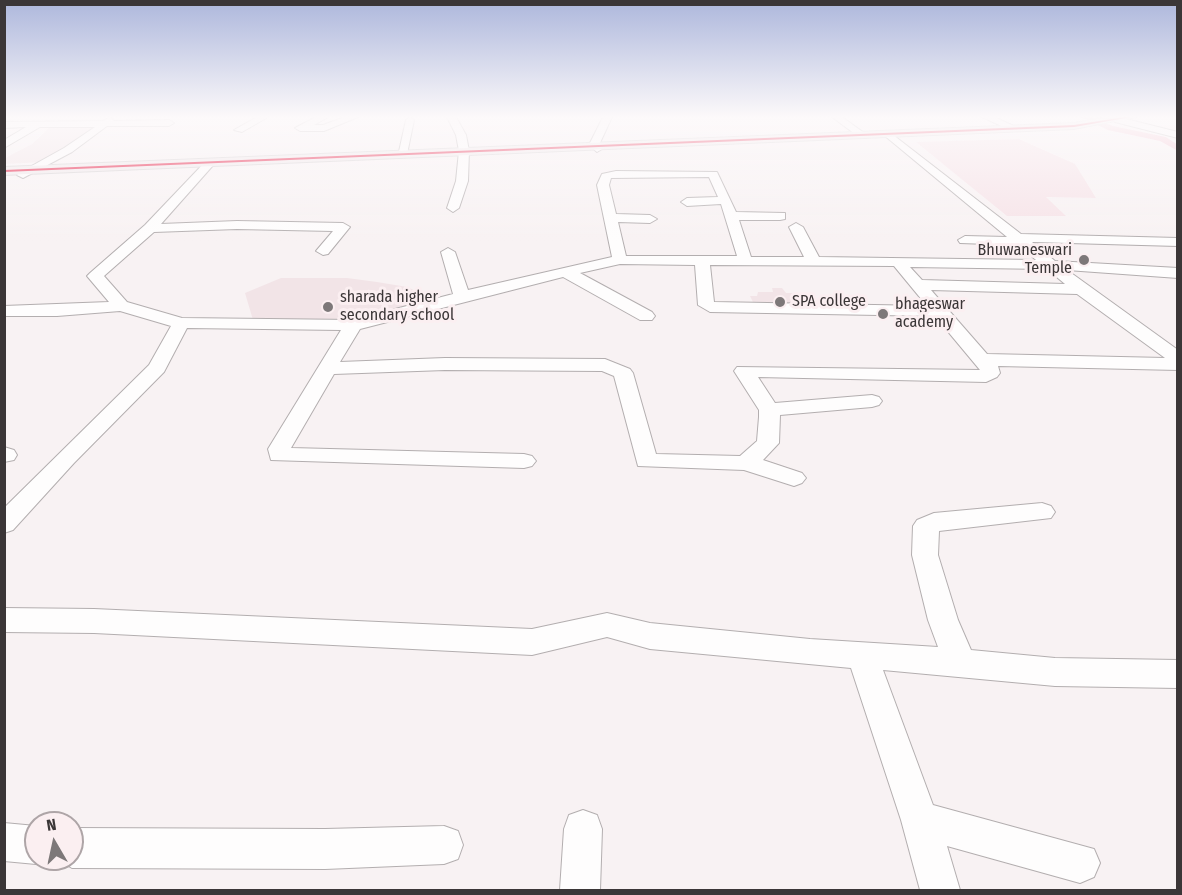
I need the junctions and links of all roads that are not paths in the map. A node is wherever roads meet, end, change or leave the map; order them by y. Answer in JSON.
{"nodes":[{"id":1,"x":52,"y":159,"type":"edge"},
{"id":2,"x":342,"y":159,"type":"edge"},
{"id":3,"x":463,"y":159,"type":"edge"},
{"id":4,"x":920,"y":159,"type":"edge"},
{"id":5,"x":209,"y":165,"type":"junction"},
{"id":6,"x":4,"y":171,"type":"edge"},
{"id":7,"x":27,"y":172,"type":"junction"},
{"id":8,"x":4,"y":176,"type":"edge"},
{"id":9,"x":726,"y":200,"type":"junction"},
{"id":10,"x":687,"y":202,"type":"dead end"},
{"id":11,"x":453,"y":207,"type":"dead end"},
{"id":12,"x":729,"y":216,"type":"junction"},
{"id":13,"x":780,"y":216,"type":"dead end"},
{"id":14,"x":611,"y":218,"type":"junction"},
{"id":15,"x":650,"y":219,"type":"dead end"},
{"id":16,"x":796,"y":227,"type":"dead end"},
{"id":17,"x":150,"y":228,"type":"junction"},
{"id":18,"x":1021,"y":239,"type":"junction"},
{"id":19,"x":965,"y":240,"type":"dead end"},
{"id":20,"x":1178,"y":242,"type":"edge"},
{"id":21,"x":323,"y":251,"type":"dead end"},
{"id":22,"x":448,"y":252,"type":"dead end"},
{"id":23,"x":702,"y":259,"type":"junction"},
{"id":24,"x":745,"y":259,"type":"junction"},
{"id":25,"x":620,"y":260,"type":"junction"},
{"id":26,"x":813,"y":260,"type":"junction"},
{"id":27,"x":898,"y":262,"type":"junction"},
{"id":28,"x":1052,"y":265,"type":"junction"},
{"id":29,"x":566,"y":272,"type":"junction"},
{"id":30,"x":1178,"y":273,"type":"edge"},
{"id":31,"x":918,"y":285,"type":"junction"},
{"id":32,"x":1081,"y":289,"type":"junction"},
{"id":33,"x":462,"y":296,"type":"junction"},
{"id":34,"x":121,"y":306,"type":"junction"},
{"id":35,"x":4,"y":311,"type":"edge"},
{"id":36,"x":938,"y":311,"type":"junction"},
{"id":37,"x":646,"y":316,"type":"dead end"},
{"id":38,"x":181,"y":323,"type":"junction"},
{"id":39,"x":353,"y":325,"type":"junction"},
{"id":40,"x":1176,"y":358,"type":"edge"},
{"id":41,"x":982,"y":360,"type":"junction"},
{"id":42,"x":329,"y":368,"type":"junction"},
{"id":43,"x":872,"y":401,"type":"dead end"},
{"id":44,"x":769,"y":410,"type":"junction"},
{"id":45,"x":524,"y":460,"type":"dead end"},
{"id":46,"x":746,"y":463,"type":"junction"},
{"id":47,"x":794,"y":478,"type":"dead end"},
{"id":48,"x":1042,"y":512,"type":"dead end"},
{"id":49,"x":4,"y":524,"type":"edge"},
{"id":50,"x":4,"y":620,"type":"edge"},
{"id":51,"x":862,"y":655,"type":"junction"},
{"id":52,"x":960,"y":662,"type":"junction"},
{"id":53,"x":1178,"y":674,"type":"edge"},
{"id":54,"x":920,"y":820,"type":"junction"},
{"id":55,"x":583,"y":829,"type":"dead end"},
{"id":56,"x":4,"y":842,"type":"edge"},
{"id":57,"x":24,"y":844,"type":"edge"},
{"id":58,"x":444,"y":845,"type":"dead end"},
{"id":59,"x":84,"y":848,"type":"edge"},
{"id":60,"x":1080,"y":863,"type":"dead end"},
{"id":61,"x":580,"y":891,"type":"edge"},
{"id":62,"x":940,"y":891,"type":"edge"}],
"edges":[{"from":1,"to":7,"type":"street"},
{"from":2,"to":5,"type":"main road"},
{"from":3,"to":11,"type":"street"},
{"from":4,"to":18,"type":"street"},
{"from":5,"to":7,"type":"main road"},
{"from":5,"to":17,"type":"street"},
{"from":6,"to":7,"type":"main road"},
{"from":7,"to":8,"type":"main road"},
{"from":9,"to":10,"type":"street"},
{"from":9,"to":12,"type":"street"},
{"from":9,"to":14,"type":"street"},
{"from":12,"to":13,"type":"street"},
{"from":12,"to":24,"type":"street"},
{"from":14,"to":15,"type":"street"},
{"from":14,"to":25,"type":"street"},
{"from":16,"to":26,"type":"street"},
{"from":17,"to":21,"type":"street"},
{"from":17,"to":34,"type":"street"},
{"from":18,"to":19,"type":"street"},
{"from":18,"to":20,"type":"street"},
{"from":18,"to":28,"type":"street"},
{"from":22,"to":33,"type":"street"},
{"from":23,"to":24,"type":"street"},
{"from":23,"to":25,"type":"street"},
{"from":23,"to":36,"type":"street"},
{"from":24,"to":26,"type":"street"},
{"from":25,"to":29,"type":"street"},
{"from":26,"to":27,"type":"street"},
{"from":27,"to":28,"type":"street"},
{"from":27,"to":31,"type":"street"},
{"from":28,"to":30,"type":"street"},
{"from":28,"to":32,"type":"street"},
{"from":29,"to":33,"type":"street"},
{"from":29,"to":37,"type":"street"},
{"from":31,"to":32,"type":"street"},
{"from":31,"to":36,"type":"street"},
{"from":32,"to":40,"type":"street"},
{"from":33,"to":39,"type":"street"},
{"from":34,"to":35,"type":"street"},
{"from":34,"to":38,"type":"street"},
{"from":36,"to":41,"type":"street"},
{"from":38,"to":39,"type":"street"},
{"from":38,"to":49,"type":"street"},
{"from":39,"to":42,"type":"street"},
{"from":40,"to":41,"type":"street"},
{"from":41,"to":44,"type":"street"},
{"from":42,"to":45,"type":"street"},
{"from":42,"to":46,"type":"street"},
{"from":43,"to":44,"type":"street"},
{"from":44,"to":46,"type":"street"},
{"from":46,"to":47,"type":"street"},
{"from":48,"to":52,"type":"street"},
{"from":50,"to":51,"type":"street"},
{"from":51,"to":52,"type":"street"},
{"from":51,"to":54,"type":"street"},
{"from":52,"to":53,"type":"street"},
{"from":54,"to":60,"type":"street"},
{"from":54,"to":62,"type":"street"},
{"from":55,"to":61,"type":"street"},
{"from":56,"to":57,"type":"street"},
{"from":58,"to":59,"type":"street"}]}
